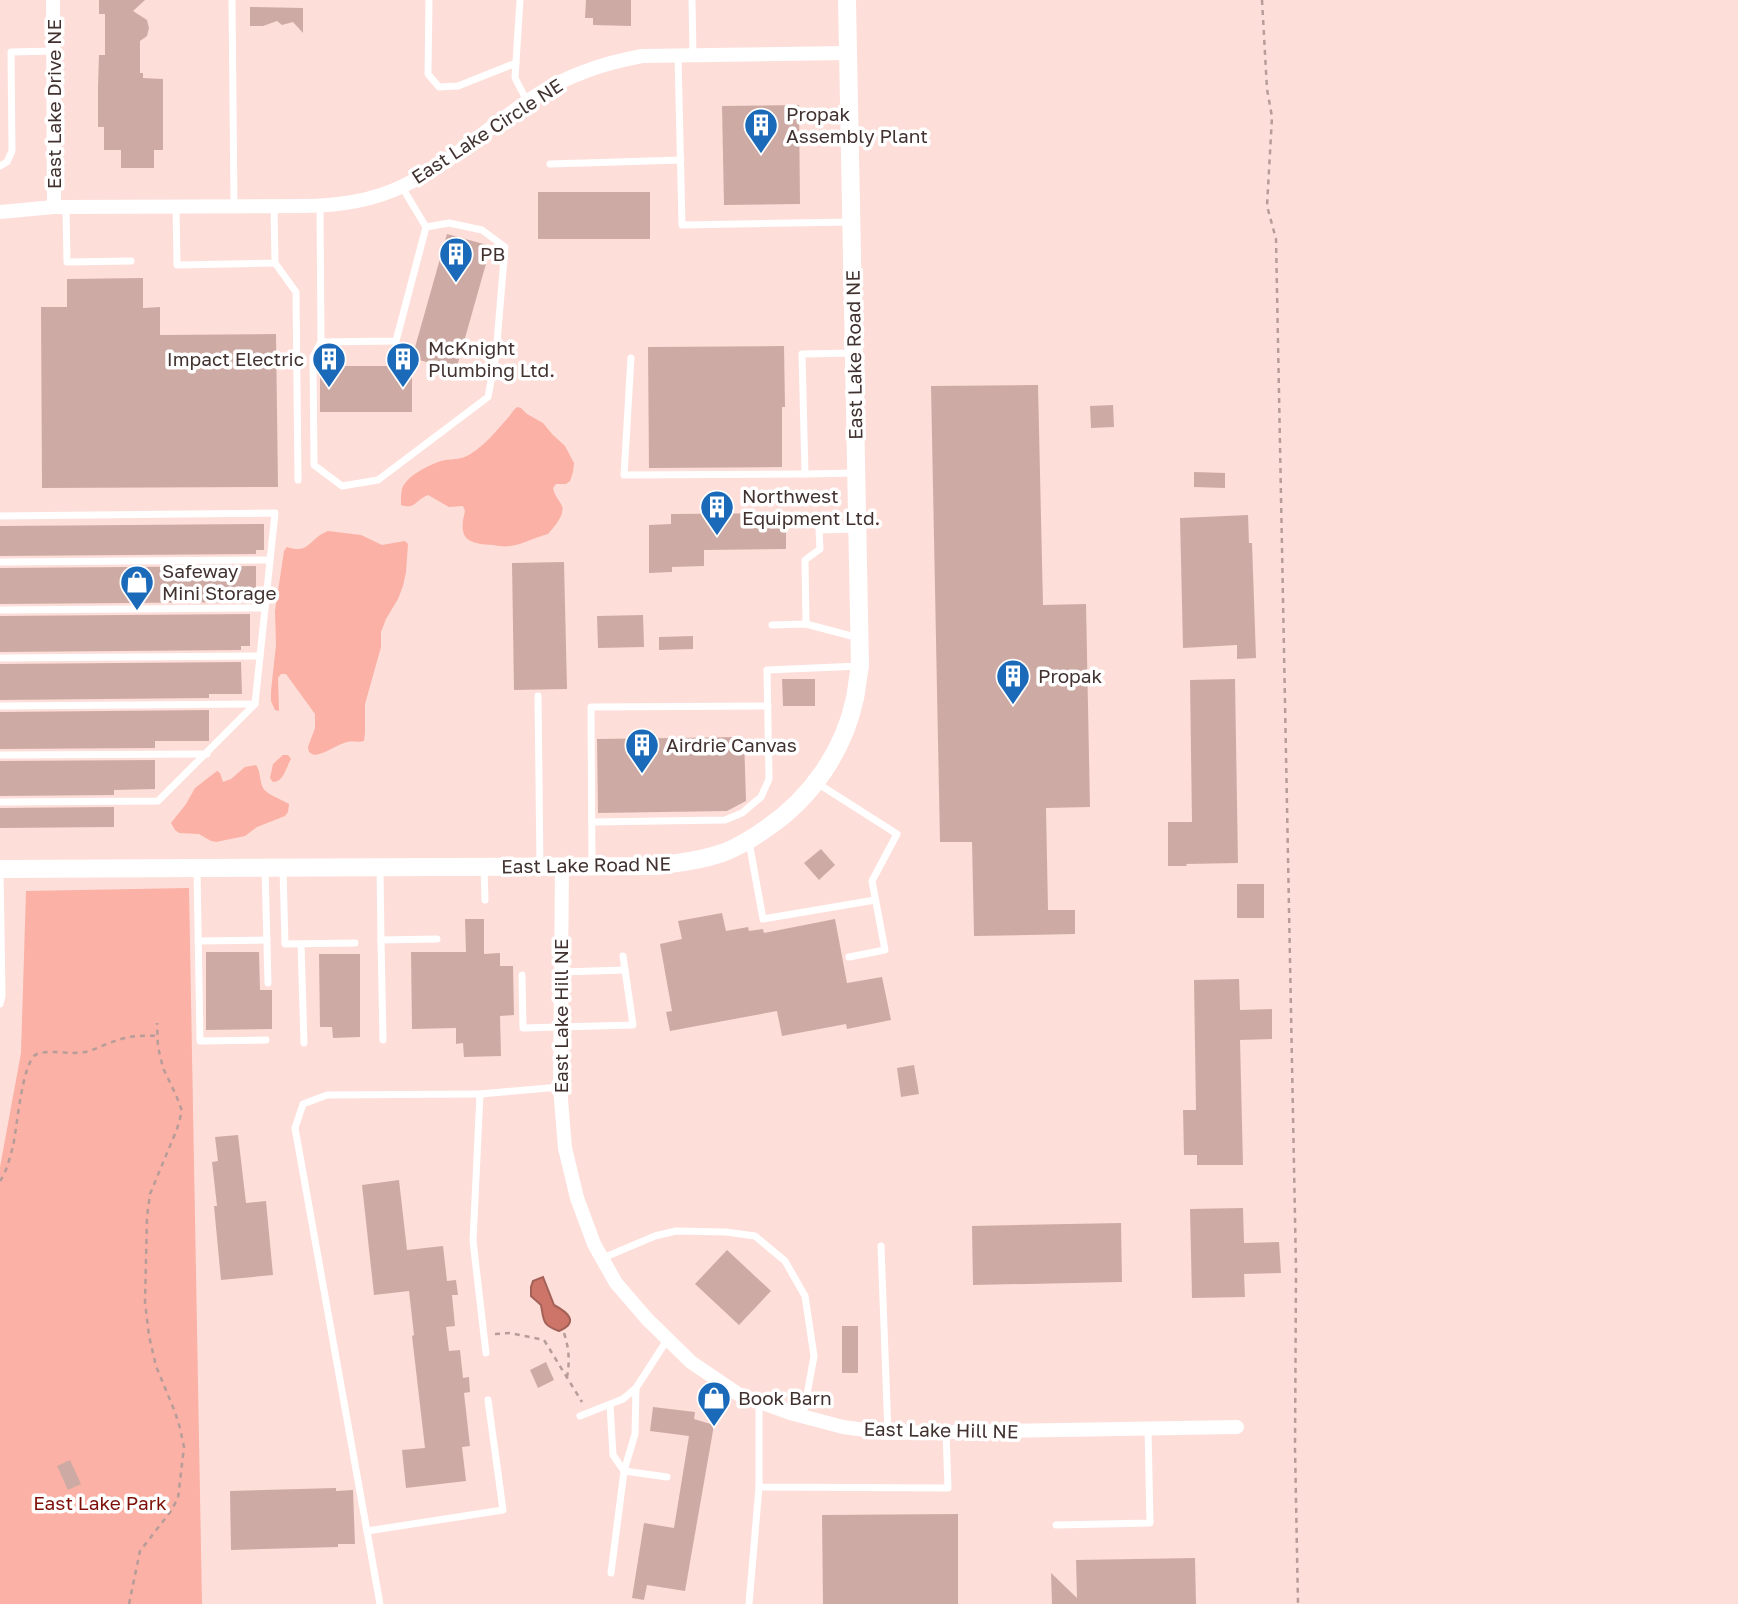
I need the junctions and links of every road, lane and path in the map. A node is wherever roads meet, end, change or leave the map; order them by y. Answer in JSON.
{"nodes":[{"id":1,"x":53,"y":0,"type":"edge"},
{"id":2,"x":232,"y":0,"type":"edge"},
{"id":3,"x":429,"y":0,"type":"edge"},
{"id":4,"x":520,"y":0,"type":"edge"},
{"id":5,"x":692,"y":0,"type":"edge"},
{"id":6,"x":847,"y":0,"type":"edge"},
{"id":7,"x":1262,"y":0,"type":"edge"},
{"id":8,"x":53,"y":51,"type":"junction"},
{"id":9,"x":848,"y":53,"type":"junction"},
{"id":10,"x":686,"y":56,"type":"junction"},
{"id":11,"x":516,"y":63,"type":"junction"},
{"id":12,"x":527,"y":101,"type":"junction"},
{"id":13,"x":681,"y":160,"type":"junction"},
{"id":14,"x":550,"y":164,"type":"dead end"},
{"id":15,"x":0,"y":166,"type":"edge"},
{"id":16,"x":402,"y":187,"type":"junction"},
{"id":17,"x":274,"y":206,"type":"junction"},
{"id":18,"x":320,"y":206,"type":"junction"},
{"id":19,"x":176,"y":207,"type":"junction"},
{"id":20,"x":234,"y":207,"type":"junction"},
{"id":21,"x":60,"y":208,"type":"junction"},
{"id":22,"x":0,"y":212,"type":"edge"},
{"id":23,"x":851,"y":222,"type":"junction"},
{"id":24,"x":426,"y":227,"type":"junction"},
{"id":25,"x":131,"y":261,"type":"dead end"},
{"id":26,"x":275,"y":262,"type":"junction"},
{"id":27,"x":321,"y":342,"type":"junction"},
{"id":28,"x":854,"y":353,"type":"junction"},
{"id":29,"x":631,"y":358,"type":"dead end"},
{"id":30,"x":856,"y":473,"type":"junction"},
{"id":31,"x":805,"y":474,"type":"junction"},
{"id":32,"x":298,"y":480,"type":"dead end"},
{"id":33,"x":0,"y":516,"type":"edge"},
{"id":34,"x":857,"y":529,"type":"junction"},
{"id":35,"x":270,"y":560,"type":"junction"},
{"id":36,"x":0,"y":562,"type":"edge"},
{"id":37,"x":265,"y":608,"type":"junction"},
{"id":38,"x":0,"y":610,"type":"edge"},
{"id":39,"x":806,"y":624,"type":"junction"},
{"id":40,"x":772,"y":625,"type":"dead end"},
{"id":41,"x":859,"y":638,"type":"junction"},
{"id":42,"x":260,"y":656,"type":"junction"},
{"id":43,"x":0,"y":658,"type":"edge"},
{"id":44,"x":860,"y":666,"type":"junction"},
{"id":45,"x":538,"y":696,"type":"dead end"},
{"id":46,"x":255,"y":704,"type":"junction"},
{"id":47,"x":0,"y":706,"type":"edge"},
{"id":48,"x":768,"y":706,"type":"junction"},
{"id":49,"x":207,"y":754,"type":"junction"},
{"id":50,"x":0,"y":755,"type":"edge"},
{"id":51,"x":816,"y":782,"type":"junction"},
{"id":52,"x":0,"y":802,"type":"edge"},
{"id":53,"x":592,"y":822,"type":"junction"},
{"id":54,"x":748,"y":841,"type":"junction"},
{"id":55,"x":484,"y":867,"type":"junction"},
{"id":56,"x":540,"y":867,"type":"junction"},
{"id":57,"x":562,"y":867,"type":"junction"},
{"id":58,"x":592,"y":867,"type":"junction"},
{"id":59,"x":197,"y":868,"type":"junction"},
{"id":60,"x":274,"y":868,"type":"junction"},
{"id":61,"x":380,"y":868,"type":"junction"},
{"id":62,"x":0,"y":869,"type":"edge"},
{"id":63,"x":485,"y":900,"type":"dead end"},
{"id":64,"x":875,"y":900,"type":"junction"},
{"id":65,"x":437,"y":939,"type":"dead end"},
{"id":66,"x":267,"y":940,"type":"junction"},
{"id":67,"x":381,"y":940,"type":"junction"},
{"id":68,"x":198,"y":941,"type":"junction"},
{"id":69,"x":355,"y":943,"type":"dead end"},
{"id":70,"x":301,"y":944,"type":"junction"},
{"id":71,"x":623,"y":956,"type":"dead end"},
{"id":72,"x":849,"y":957,"type":"dead end"},
{"id":73,"x":625,"y":970,"type":"junction"},
{"id":74,"x":561,"y":972,"type":"junction"},
{"id":75,"x":522,"y":975,"type":"dead end"},
{"id":76,"x":268,"y":983,"type":"dead end"},
{"id":77,"x":0,"y":1004,"type":"edge"},
{"id":78,"x":157,"y":1023,"type":"dead end"},
{"id":79,"x":560,"y":1027,"type":"junction"},
{"id":80,"x":157,"y":1036,"type":"junction"},
{"id":81,"x":266,"y":1040,"type":"dead end"},
{"id":82,"x":383,"y":1040,"type":"dead end"},
{"id":83,"x":304,"y":1043,"type":"dead end"},
{"id":84,"x":560,"y":1087,"type":"junction"},
{"id":85,"x":480,"y":1094,"type":"junction"},
{"id":86,"x":0,"y":1181,"type":"edge"},
{"id":87,"x":881,"y":1246,"type":"dead end"},
{"id":88,"x":603,"y":1258,"type":"junction"},
{"id":89,"x":564,"y":1333,"type":"dead end"},
{"id":90,"x":484,"y":1335,"type":"junction"},
{"id":91,"x":667,"y":1339,"type":"junction"},
{"id":92,"x":486,"y":1353,"type":"dead end"},
{"id":93,"x":567,"y":1377,"type":"junction"},
{"id":94,"x":636,"y":1388,"type":"junction"},
{"id":95,"x":488,"y":1400,"type":"dead end"},
{"id":96,"x":759,"y":1402,"type":"junction"},
{"id":97,"x":610,"y":1405,"type":"junction"},
{"id":98,"x":589,"y":1413,"type":"junction"},
{"id":99,"x":580,"y":1416,"type":"dead end"},
{"id":100,"x":803,"y":1417,"type":"junction"},
{"id":101,"x":1237,"y":1427,"type":"dead end"},
{"id":102,"x":1148,"y":1429,"type":"junction"},
{"id":103,"x":946,"y":1432,"type":"junction"},
{"id":104,"x":888,"y":1433,"type":"junction"},
{"id":105,"x":624,"y":1471,"type":"junction"},
{"id":106,"x":667,"y":1477,"type":"dead end"},
{"id":107,"x":759,"y":1488,"type":"junction"},
{"id":108,"x":1056,"y":1525,"type":"dead end"},
{"id":109,"x":367,"y":1531,"type":"junction"},
{"id":110,"x":611,"y":1573,"type":"dead end"},
{"id":111,"x":129,"y":1604,"type":"edge"},
{"id":112,"x":380,"y":1604,"type":"edge"},
{"id":113,"x":749,"y":1604,"type":"edge"},
{"id":114,"x":1298,"y":1604,"type":"edge"}],
"edges":[{"from":1,"to":8,"type":"street","name":"East Lake Drive NE"},
{"from":2,"to":20,"type":"lane"},
{"from":3,"to":11,"type":"lane"},
{"from":4,"to":11,"type":"lane"},
{"from":5,"to":10,"type":"lane"},
{"from":6,"to":9,"type":"street","name":"East Lake Road NE"},
{"from":7,"to":114,"type":"path"},
{"from":8,"to":15,"type":"lane"},
{"from":8,"to":21,"type":"street","name":"East Lake Drive NE"},
{"from":9,"to":10,"type":"street","name":"East Lake Circle NE"},
{"from":9,"to":23,"type":"street","name":"East Lake Road NE"},
{"from":10,"to":12,"type":"street","name":"East Lake Circle NE"},
{"from":10,"to":13,"type":"lane"},
{"from":11,"to":12,"type":"lane"},
{"from":12,"to":16,"type":"street","name":"East Lake Circle NE"},
{"from":13,"to":14,"type":"lane"},
{"from":13,"to":23,"type":"lane"},
{"from":16,"to":18,"type":"street","name":"East Lake Circle NE"},
{"from":16,"to":24,"type":"lane"},
{"from":17,"to":18,"type":"street","name":"East Lake Circle NE"},
{"from":17,"to":20,"type":"street","name":"East Lake Circle NE"},
{"from":17,"to":26,"type":"lane"},
{"from":18,"to":27,"type":"lane"},
{"from":19,"to":20,"type":"street","name":"East Lake Circle NE"},
{"from":19,"to":21,"type":"street","name":"East Lake Circle NE"},
{"from":19,"to":26,"type":"lane"},
{"from":21,"to":22,"type":"street","name":"East Lake Circle NE"},
{"from":21,"to":25,"type":"lane"},
{"from":23,"to":28,"type":"street","name":"East Lake Road NE"},
{"from":24,"to":27,"type":"lane"},
{"from":24,"to":27,"type":"lane"},
{"from":26,"to":32,"type":"lane"},
{"from":28,"to":30,"type":"street","name":"East Lake Road NE"},
{"from":28,"to":31,"type":"lane"},
{"from":29,"to":31,"type":"lane"},
{"from":30,"to":31,"type":"lane"},
{"from":30,"to":34,"type":"street","name":"East Lake Road NE"},
{"from":33,"to":35,"type":"lane"},
{"from":34,"to":39,"type":"lane"},
{"from":34,"to":41,"type":"street","name":"East Lake Road NE"},
{"from":35,"to":36,"type":"lane"},
{"from":35,"to":37,"type":"lane"},
{"from":37,"to":38,"type":"lane"},
{"from":37,"to":42,"type":"lane"},
{"from":39,"to":40,"type":"lane"},
{"from":39,"to":41,"type":"lane"},
{"from":41,"to":44,"type":"street","name":"East Lake Road NE"},
{"from":42,"to":43,"type":"lane"},
{"from":42,"to":46,"type":"lane"},
{"from":44,"to":48,"type":"lane"},
{"from":44,"to":51,"type":"street","name":"East Lake Road NE"},
{"from":45,"to":56,"type":"lane"},
{"from":46,"to":47,"type":"lane"},
{"from":46,"to":49,"type":"lane"},
{"from":48,"to":53,"type":"lane"},
{"from":48,"to":53,"type":"lane"},
{"from":49,"to":50,"type":"lane"},
{"from":49,"to":52,"type":"lane"},
{"from":51,"to":54,"type":"street","name":"East Lake Road NE"},
{"from":51,"to":64,"type":"lane"},
{"from":53,"to":58,"type":"lane"},
{"from":54,"to":58,"type":"street","name":"East Lake Road NE"},
{"from":54,"to":64,"type":"lane"},
{"from":55,"to":56,"type":"street","name":"East Lake Road NE"},
{"from":55,"to":61,"type":"street","name":"East Lake Road NE"},
{"from":55,"to":63,"type":"lane"},
{"from":56,"to":57,"type":"street","name":"East Lake Road NE"},
{"from":57,"to":58,"type":"street","name":"East Lake Road NE"},
{"from":57,"to":74,"type":"street","name":"East Lake Hill NE"},
{"from":59,"to":60,"type":"street","name":"East Lake Road NE"},
{"from":59,"to":62,"type":"street","name":"East Lake Road NE"},
{"from":59,"to":68,"type":"lane"},
{"from":60,"to":61,"type":"street","name":"East Lake Road NE"},
{"from":60,"to":66,"type":"lane"},
{"from":60,"to":70,"type":"lane"},
{"from":61,"to":67,"type":"lane"},
{"from":62,"to":77,"type":"lane"},
{"from":64,"to":72,"type":"lane"},
{"from":65,"to":67,"type":"lane"},
{"from":66,"to":68,"type":"lane"},
{"from":66,"to":76,"type":"lane"},
{"from":67,"to":82,"type":"lane"},
{"from":68,"to":81,"type":"lane"},
{"from":69,"to":70,"type":"lane"},
{"from":70,"to":83,"type":"lane"},
{"from":71,"to":73,"type":"lane"},
{"from":73,"to":74,"type":"lane"},
{"from":73,"to":79,"type":"lane"},
{"from":74,"to":79,"type":"street","name":"East Lake Hill NE"},
{"from":75,"to":79,"type":"lane"},
{"from":78,"to":80,"type":"path"},
{"from":79,"to":84,"type":"street","name":"East Lake Hill NE"},
{"from":80,"to":86,"type":"path"},
{"from":80,"to":111,"type":"path"},
{"from":84,"to":85,"type":"lane"},
{"from":84,"to":88,"type":"street","name":"East Lake Hill NE"},
{"from":85,"to":90,"type":"lane"},
{"from":85,"to":109,"type":"lane"},
{"from":87,"to":104,"type":"lane"},
{"from":88,"to":91,"type":"street","name":"East Lake Hill NE"},
{"from":88,"to":100,"type":"lane"},
{"from":89,"to":93,"type":"path"},
{"from":90,"to":92,"type":"lane"},
{"from":90,"to":93,"type":"path"},
{"from":91,"to":94,"type":"lane"},
{"from":91,"to":96,"type":"street","name":"East Lake Hill NE"},
{"from":93,"to":98,"type":"path"},
{"from":94,"to":97,"type":"lane"},
{"from":94,"to":105,"type":"lane"},
{"from":95,"to":109,"type":"lane"},
{"from":96,"to":100,"type":"street","name":"East Lake Hill NE"},
{"from":96,"to":107,"type":"lane"},
{"from":97,"to":98,"type":"lane"},
{"from":97,"to":105,"type":"lane"},
{"from":98,"to":99,"type":"lane"},
{"from":100,"to":104,"type":"street","name":"East Lake Hill NE"},
{"from":101,"to":102,"type":"street","name":"East Lake Hill NE"},
{"from":102,"to":103,"type":"street","name":"East Lake Hill NE"},
{"from":102,"to":108,"type":"lane"},
{"from":103,"to":104,"type":"street","name":"East Lake Hill NE"},
{"from":103,"to":107,"type":"lane"},
{"from":105,"to":106,"type":"lane"},
{"from":105,"to":110,"type":"lane"},
{"from":107,"to":113,"type":"lane"},
{"from":109,"to":112,"type":"lane"}]}
